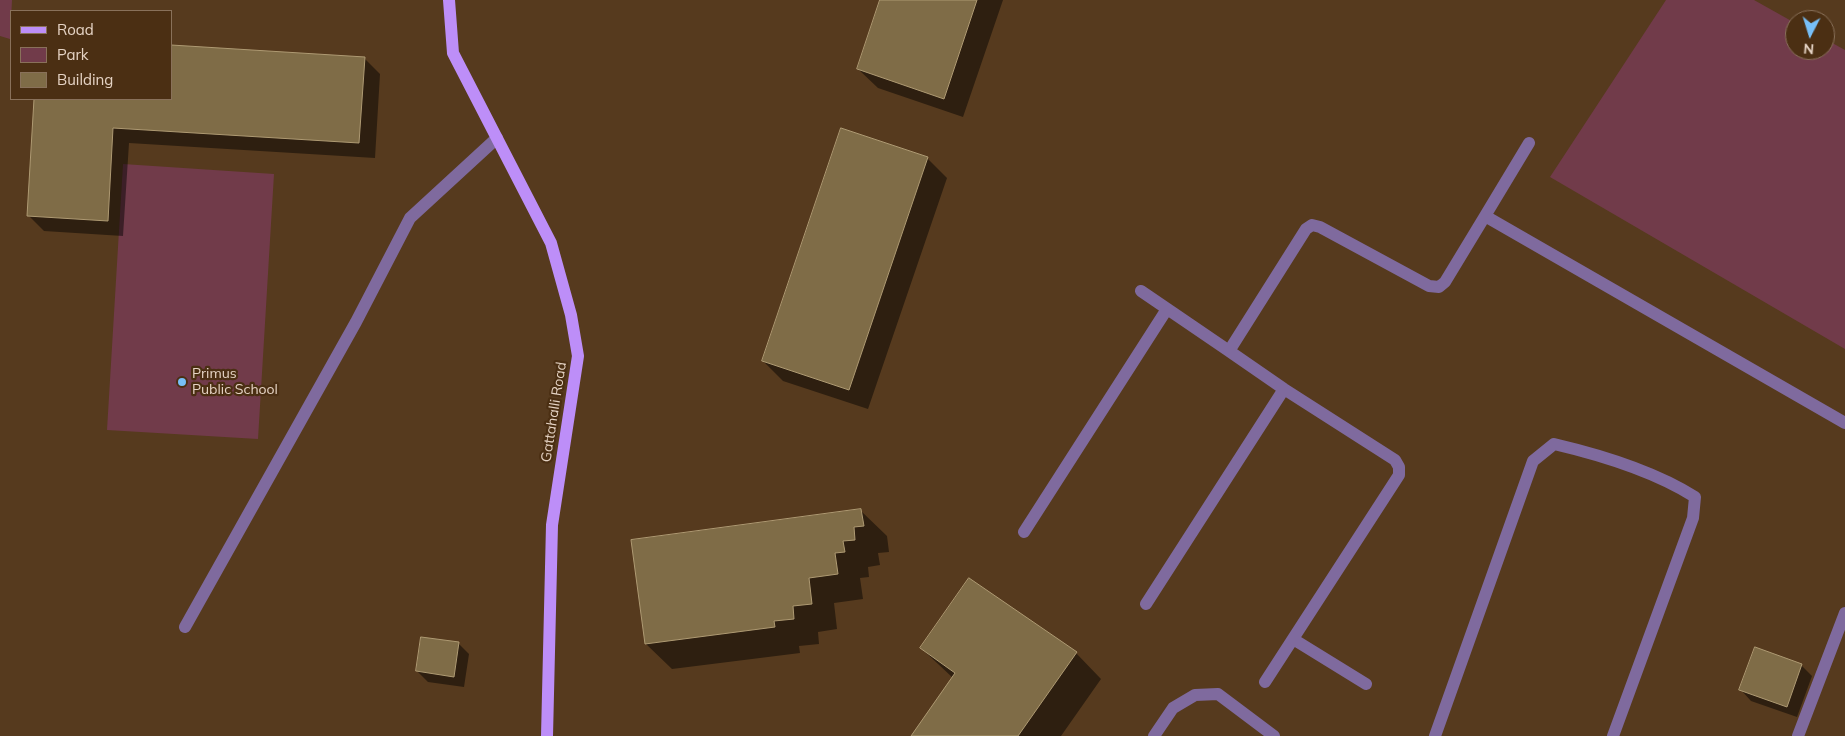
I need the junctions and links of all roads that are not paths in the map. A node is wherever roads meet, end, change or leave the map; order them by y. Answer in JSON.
{"nodes":[{"id":1,"x":448,"y":0,"type":"edge"},
{"id":2,"x":497,"y":138,"type":"junction"},
{"id":3,"x":1529,"y":143,"type":"dead end"},
{"id":4,"x":1485,"y":216,"type":"junction"},
{"id":5,"x":1141,"y":291,"type":"dead end"},
{"id":6,"x":1167,"y":309,"type":"junction"},
{"id":7,"x":1229,"y":350,"type":"junction"},
{"id":8,"x":1284,"y":389,"type":"junction"},
{"id":9,"x":1845,"y":423,"type":"edge"},
{"id":10,"x":1024,"y":532,"type":"dead end"},
{"id":11,"x":1146,"y":604,"type":"dead end"},
{"id":12,"x":1845,"y":613,"type":"edge"},
{"id":13,"x":185,"y":627,"type":"dead end"},
{"id":14,"x":1293,"y":639,"type":"junction"},
{"id":15,"x":1265,"y":682,"type":"dead end"},
{"id":16,"x":1366,"y":684,"type":"dead end"},
{"id":17,"x":547,"y":736,"type":"edge"},
{"id":18,"x":1154,"y":736,"type":"edge"},
{"id":19,"x":1274,"y":736,"type":"edge"},
{"id":20,"x":1435,"y":736,"type":"edge"},
{"id":21,"x":1613,"y":736,"type":"edge"},
{"id":22,"x":1798,"y":736,"type":"edge"}],
"edges":[{"from":1,"to":2,"type":"main road","name":"Gattahalli Road"},
{"from":2,"to":13,"type":"street"},
{"from":2,"to":17,"type":"main road","name":"Gattahalli Road"},
{"from":3,"to":4,"type":"street"},
{"from":4,"to":7,"type":"street"},
{"from":4,"to":9,"type":"street"},
{"from":5,"to":6,"type":"street"},
{"from":6,"to":7,"type":"street"},
{"from":6,"to":10,"type":"street"},
{"from":7,"to":8,"type":"street"},
{"from":8,"to":11,"type":"street"},
{"from":8,"to":14,"type":"street"},
{"from":12,"to":22,"type":"street"},
{"from":14,"to":15,"type":"street"},
{"from":14,"to":16,"type":"street"},
{"from":18,"to":19,"type":"street"},
{"from":20,"to":21,"type":"street"}]}
